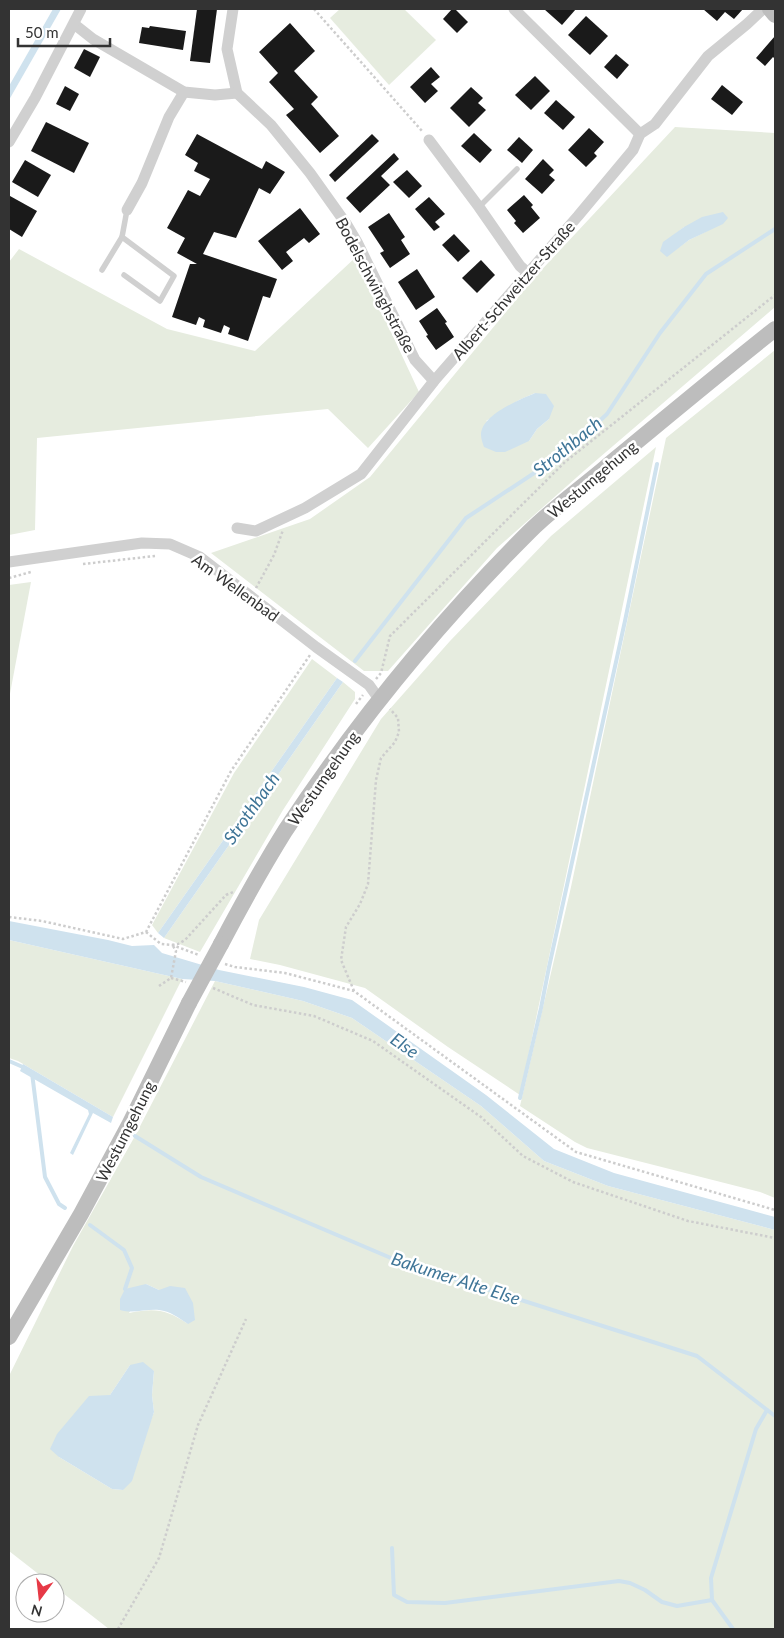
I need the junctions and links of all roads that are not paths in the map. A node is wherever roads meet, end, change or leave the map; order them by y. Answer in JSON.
{"nodes":[{"id":1,"x":81,"y":9,"type":"edge"},
{"id":2,"x":233,"y":9,"type":"edge"},
{"id":3,"x":514,"y":9,"type":"edge"},
{"id":4,"x":763,"y":9,"type":"edge"},
{"id":5,"x":770,"y":9,"type":"edge"},
{"id":6,"x":775,"y":15,"type":"edge"},
{"id":7,"x":74,"y":24,"type":"junction"},
{"id":8,"x":184,"y":92,"type":"junction"},
{"id":9,"x":237,"y":93,"type":"junction"},
{"id":10,"x":640,"y":134,"type":"junction"},
{"id":11,"x":429,"y":140,"type":"road end"},
{"id":12,"x":9,"y":142,"type":"edge"},
{"id":13,"x":517,"y":169,"type":"dead end"},
{"id":14,"x":479,"y":207,"type":"junction"},
{"id":15,"x":126,"y":210,"type":"joint"},
{"id":16,"x":122,"y":237,"type":"junction"},
{"id":17,"x":102,"y":270,"type":"dead end"},
{"id":18,"x":528,"y":273,"type":"junction"},
{"id":19,"x":124,"y":275,"type":"dead end"},
{"id":20,"x":775,"y":329,"type":"edge"},
{"id":21,"x":434,"y":381,"type":"junction"},
{"id":22,"x":237,"y":528,"type":"dead end"},
{"id":23,"x":9,"y":562,"type":"edge"},
{"id":24,"x":374,"y":692,"type":"junction"},
{"id":25,"x":9,"y":1337,"type":"edge"}],
"edges":[{"from":1,"to":7,"type":"street"},
{"from":2,"to":9,"type":"street"},
{"from":3,"to":10,"type":"street"},
{"from":4,"to":10,"type":"street","name":"Albert-Schweitzer-Straße"},
{"from":5,"to":6,"type":"main road"},
{"from":7,"to":8,"type":"street"},
{"from":7,"to":12,"type":"street"},
{"from":8,"to":9,"type":"street"},
{"from":8,"to":15,"type":"street"},
{"from":9,"to":21,"type":"street","name":"Bodelschwinghstraße"},
{"from":10,"to":18,"type":"street","name":"Albert-Schweitzer-Straße"},
{"from":11,"to":14,"type":"street"},
{"from":13,"to":14,"type":"lane"},
{"from":14,"to":18,"type":"street"},
{"from":15,"to":16,"type":"lane"},
{"from":16,"to":17,"type":"lane"},
{"from":16,"to":19,"type":"lane"},
{"from":18,"to":21,"type":"street","name":"Albert-Schweitzer-Straße"},
{"from":20,"to":24,"type":"main road","name":"Westumgehung"},
{"from":21,"to":22,"type":"street","name":"Albert-Schweitzer-Straße"},
{"from":23,"to":24,"type":"street","name":"Am Wellenbad"},
{"from":24,"to":25,"type":"main road","name":"Westumgehung","bridge":true}]}
